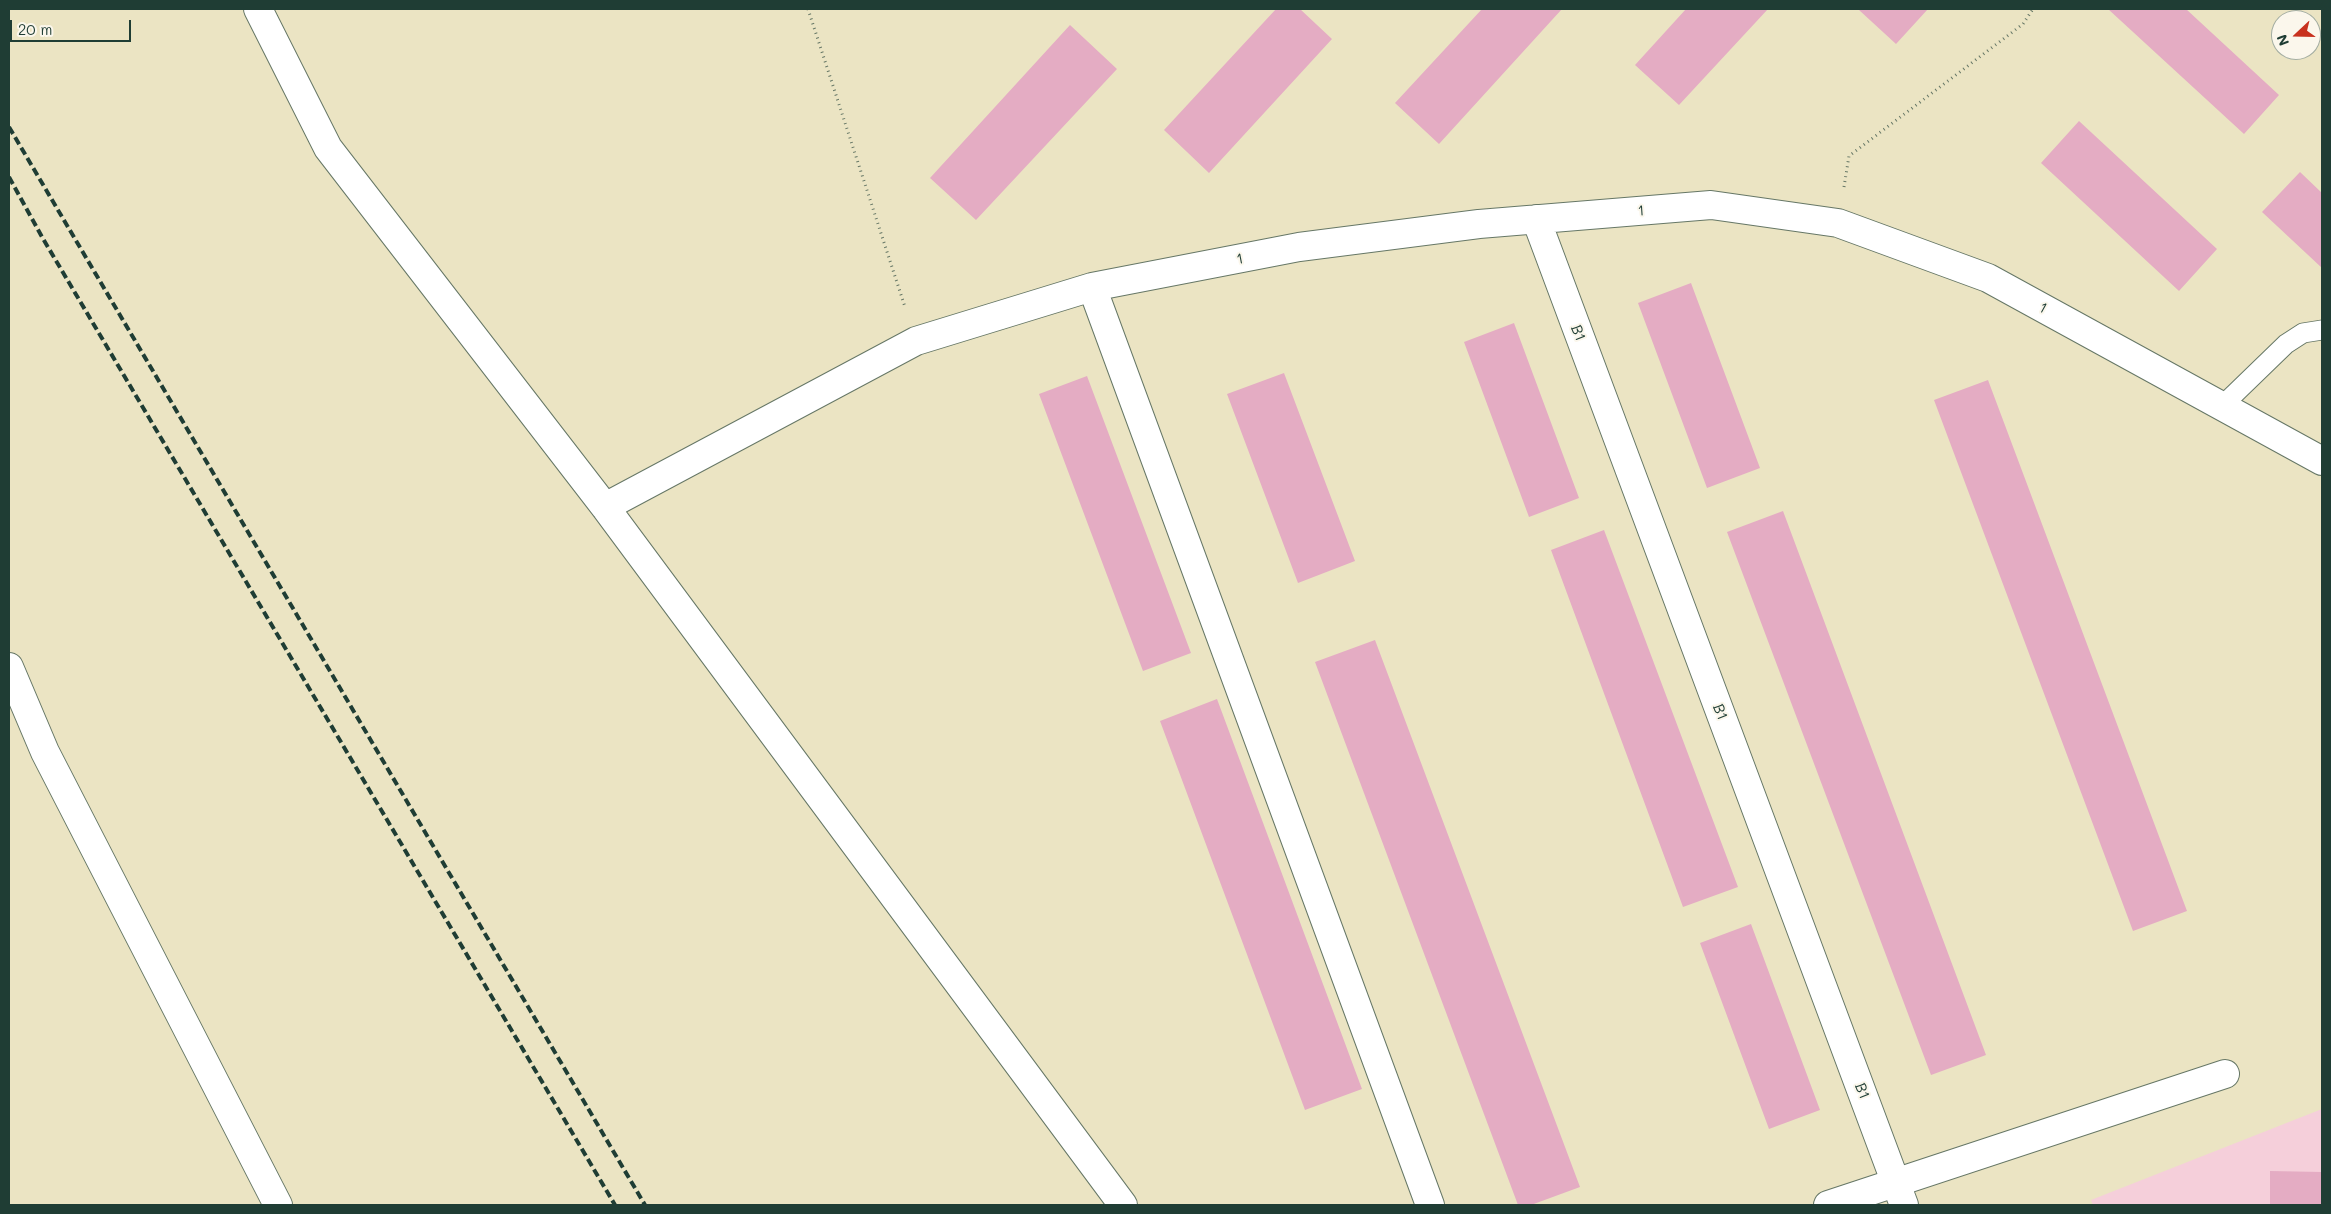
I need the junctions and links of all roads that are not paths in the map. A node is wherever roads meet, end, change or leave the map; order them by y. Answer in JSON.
{"nodes":[{"id":1,"x":258,"y":9,"type":"edge"},
{"id":2,"x":1536,"y":219,"type":"junction"},
{"id":3,"x":1092,"y":287,"type":"junction"},
{"id":4,"x":2322,"y":330,"type":"edge"},
{"id":5,"x":2222,"y":406,"type":"junction"},
{"id":6,"x":2322,"y":461,"type":"edge"},
{"id":7,"x":605,"y":507,"type":"junction"},
{"id":8,"x":9,"y":667,"type":"edge"},
{"id":9,"x":2225,"y":1074,"type":"dead end"},
{"id":10,"x":1900,"y":1193,"type":"edge"},
{"id":11,"x":278,"y":1205,"type":"edge"},
{"id":12,"x":1123,"y":1205,"type":"edge"},
{"id":13,"x":1430,"y":1205,"type":"edge"},
{"id":14,"x":1828,"y":1205,"type":"edge"}],
"edges":[{"from":1,"to":7,"type":"street"},
{"from":2,"to":3,"type":"street","name":"1"},
{"from":2,"to":5,"type":"street","name":"1"},
{"from":2,"to":10,"type":"street","name":"B1"},
{"from":3,"to":7,"type":"street","name":"1"},
{"from":3,"to":13,"type":"street"},
{"from":4,"to":5,"type":"lane"},
{"from":5,"to":6,"type":"street","name":"1"},
{"from":7,"to":12,"type":"street"},
{"from":8,"to":11,"type":"street"},
{"from":9,"to":10,"type":"street"},
{"from":10,"to":14,"type":"street"}]}
